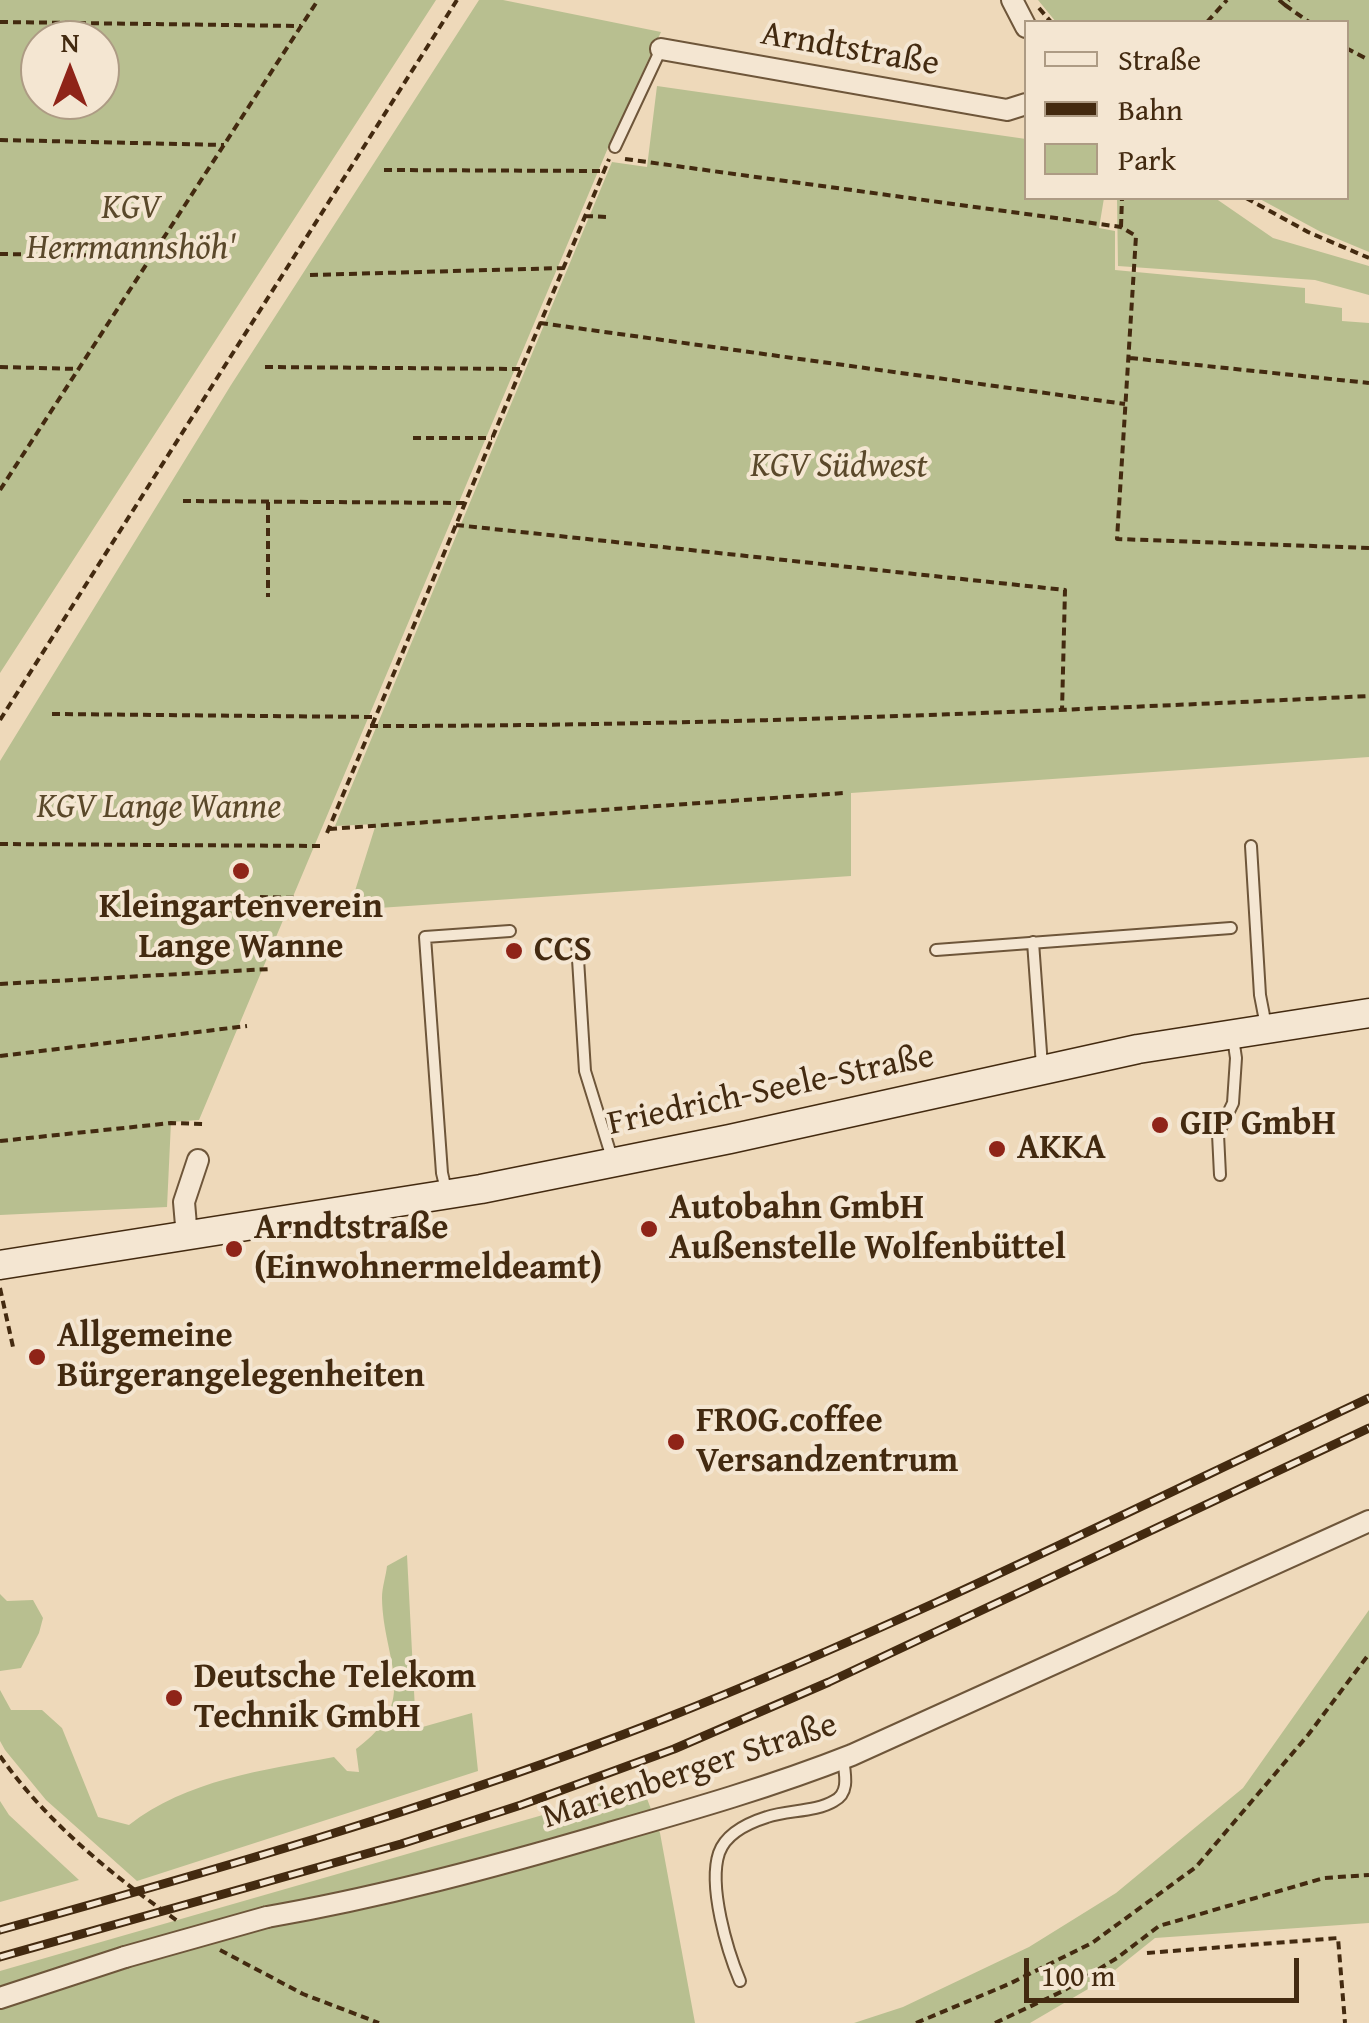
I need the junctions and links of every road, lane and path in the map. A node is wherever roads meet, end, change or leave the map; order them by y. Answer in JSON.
{"nodes":[{"id":1,"x":318,"y":0,"type":"edge"},
{"id":2,"x":457,"y":0,"type":"edge"},
{"id":3,"x":1012,"y":0,"type":"edge"},
{"id":4,"x":1033,"y":0,"type":"edge"},
{"id":5,"x":1227,"y":0,"type":"edge"},
{"id":6,"x":1279,"y":0,"type":"edge"},
{"id":7,"x":1288,"y":3,"type":"edge"},
{"id":8,"x":1050,"y":20,"type":"edge"},
{"id":9,"x":1208,"y":20,"type":"edge"},
{"id":10,"x":1307,"y":20,"type":"edge"},
{"id":11,"x":0,"y":22,"type":"edge"},
{"id":12,"x":1024,"y":23,"type":"edge"},
{"id":13,"x":301,"y":26,"type":"junction"},
{"id":14,"x":662,"y":49,"type":"joint"},
{"id":15,"x":1024,"y":105,"type":"edge"},
{"id":16,"x":0,"y":140,"type":"edge"},
{"id":17,"x":224,"y":144,"type":"junction"},
{"id":18,"x":612,"y":152,"type":"junction"},
{"id":19,"x":384,"y":170,"type":"dead end"},
{"id":20,"x":604,"y":171,"type":"junction"},
{"id":21,"x":1122,"y":200,"type":"edge"},
{"id":22,"x":1250,"y":200,"type":"edge"},
{"id":23,"x":585,"y":216,"type":"junction"},
{"id":24,"x":608,"y":217,"type":"dead end"},
{"id":25,"x":1121,"y":228,"type":"junction"},
{"id":26,"x":0,"y":254,"type":"edge"},
{"id":27,"x":152,"y":256,"type":"junction"},
{"id":28,"x":1369,"y":258,"type":"edge"},
{"id":29,"x":564,"y":268,"type":"junction"},
{"id":30,"x":310,"y":276,"type":"dead end"},
{"id":31,"x":540,"y":323,"type":"junction"},
{"id":32,"x":1129,"y":358,"type":"junction"},
{"id":33,"x":0,"y":368,"type":"edge"},
{"id":34,"x":265,"y":368,"type":"dead end"},
{"id":35,"x":78,"y":369,"type":"junction"},
{"id":36,"x":521,"y":369,"type":"junction"},
{"id":37,"x":1369,"y":383,"type":"edge"},
{"id":38,"x":1125,"y":404,"type":"junction"},
{"id":39,"x":413,"y":438,"type":"dead end"},
{"id":40,"x":492,"y":438,"type":"junction"},
{"id":41,"x":0,"y":490,"type":"edge"},
{"id":42,"x":183,"y":501,"type":"dead end"},
{"id":43,"x":268,"y":502,"type":"junction"},
{"id":44,"x":464,"y":503,"type":"junction"},
{"id":45,"x":456,"y":525,"type":"junction"},
{"id":46,"x":1369,"y":548,"type":"edge"},
{"id":47,"x":268,"y":597,"type":"dead end"},
{"id":48,"x":1369,"y":696,"type":"edge"},
{"id":49,"x":1062,"y":711,"type":"junction"},
{"id":50,"x":52,"y":714,"type":"dead end"},
{"id":51,"x":374,"y":717,"type":"junction"},
{"id":52,"x":0,"y":720,"type":"edge"},
{"id":53,"x":370,"y":726,"type":"junction"},
{"id":54,"x":844,"y":793,"type":"dead end"},
{"id":55,"x":0,"y":844,"type":"edge"},
{"id":56,"x":322,"y":846,"type":"dead end"},
{"id":57,"x":1251,"y":846,"type":"dead end"},
{"id":58,"x":260,"y":898,"type":"dead end"},
{"id":59,"x":300,"y":898,"type":"dead end"},
{"id":60,"x":1231,"y":928,"type":"dead end"},
{"id":61,"x":510,"y":931,"type":"dead end"},
{"id":62,"x":1033,"y":942,"type":"junction"},
{"id":63,"x":577,"y":943,"type":"dead end"},
{"id":64,"x":936,"y":950,"type":"dead end"},
{"id":65,"x":270,"y":969,"type":"dead end"},
{"id":66,"x":0,"y":984,"type":"edge"},
{"id":67,"x":1369,"y":1012,"type":"edge"},
{"id":68,"x":246,"y":1026,"type":"dead end"},
{"id":69,"x":1266,"y":1027,"type":"junction"},
{"id":70,"x":1232,"y":1032,"type":"junction"},
{"id":71,"x":0,"y":1056,"type":"edge"},
{"id":72,"x":1042,"y":1071,"type":"junction"},
{"id":73,"x":205,"y":1124,"type":"dead end"},
{"id":74,"x":0,"y":1141,"type":"edge"},
{"id":75,"x":198,"y":1160,"type":"dead end"},
{"id":76,"x":614,"y":1164,"type":"junction"},
{"id":77,"x":1220,"y":1175,"type":"dead end"},
{"id":78,"x":448,"y":1195,"type":"junction"},
{"id":79,"x":187,"y":1237,"type":"junction"},
{"id":80,"x":0,"y":1265,"type":"edge"},
{"id":81,"x":0,"y":1287,"type":"edge"},
{"id":82,"x":13,"y":1347,"type":"dead end"},
{"id":83,"x":1369,"y":1522,"type":"edge"},
{"id":84,"x":1369,"y":1654,"type":"edge"},
{"id":85,"x":0,"y":1756,"type":"edge"},
{"id":86,"x":843,"y":1758,"type":"junction"},
{"id":87,"x":1369,"y":1875,"type":"edge"},
{"id":88,"x":181,"y":1924,"type":"dead end"},
{"id":89,"x":208,"y":1944,"type":"dead end"},
{"id":90,"x":1147,"y":1953,"type":"dead end"},
{"id":91,"x":740,"y":1981,"type":"dead end"},
{"id":92,"x":0,"y":1998,"type":"edge"},
{"id":93,"x":379,"y":2023,"type":"edge"},
{"id":94,"x":916,"y":2023,"type":"edge"},
{"id":95,"x":994,"y":2023,"type":"edge"},
{"id":96,"x":1345,"y":2023,"type":"edge"}],
"edges":[{"from":1,"to":13,"type":"path"},
{"from":2,"to":52,"type":"path"},
{"from":3,"to":12,"type":"street"},
{"from":4,"to":8,"type":"path"},
{"from":5,"to":9,"type":"path"},
{"from":6,"to":7,"type":"path"},
{"from":7,"to":10,"type":"path"},
{"from":11,"to":13,"type":"path"},
{"from":13,"to":17,"type":"path"},
{"from":14,"to":15,"type":"street","name":"Arndtstraße"},
{"from":14,"to":18,"type":"lane"},
{"from":16,"to":17,"type":"path"},
{"from":17,"to":27,"type":"path"},
{"from":18,"to":20,"type":"path"},
{"from":18,"to":25,"type":"path"},
{"from":19,"to":20,"type":"path"},
{"from":20,"to":23,"type":"path"},
{"from":21,"to":25,"type":"path"},
{"from":22,"to":28,"type":"path"},
{"from":23,"to":24,"type":"path"},
{"from":23,"to":29,"type":"path"},
{"from":25,"to":32,"type":"path"},
{"from":26,"to":27,"type":"path"},
{"from":27,"to":35,"type":"path"},
{"from":29,"to":30,"type":"path"},
{"from":29,"to":31,"type":"path"},
{"from":31,"to":36,"type":"path"},
{"from":31,"to":38,"type":"path"},
{"from":32,"to":37,"type":"path"},
{"from":32,"to":38,"type":"path"},
{"from":33,"to":35,"type":"path"},
{"from":34,"to":36,"type":"path"},
{"from":35,"to":41,"type":"path"},
{"from":36,"to":40,"type":"path"},
{"from":38,"to":46,"type":"path"},
{"from":39,"to":40,"type":"path"},
{"from":40,"to":44,"type":"path"},
{"from":42,"to":43,"type":"path"},
{"from":43,"to":44,"type":"path"},
{"from":43,"to":47,"type":"path"},
{"from":44,"to":45,"type":"path"},
{"from":45,"to":49,"type":"path"},
{"from":45,"to":51,"type":"path"},
{"from":48,"to":49,"type":"path"},
{"from":49,"to":53,"type":"path"},
{"from":50,"to":51,"type":"path"},
{"from":51,"to":53,"type":"path"},
{"from":53,"to":54,"type":"path"},
{"from":55,"to":56,"type":"path"},
{"from":57,"to":69,"type":"lane"},
{"from":58,"to":59,"type":"path"},
{"from":60,"to":62,"type":"lane"},
{"from":61,"to":78,"type":"lane"},
{"from":62,"to":64,"type":"lane"},
{"from":62,"to":72,"type":"lane"},
{"from":63,"to":76,"type":"lane"},
{"from":65,"to":66,"type":"path"},
{"from":67,"to":69,"type":"street","name":"Friedrich-Seele-Straße"},
{"from":68,"to":71,"type":"path"},
{"from":69,"to":70,"type":"street","name":"Friedrich-Seele-Straße"},
{"from":70,"to":72,"type":"street","name":"Friedrich-Seele-Straße"},
{"from":70,"to":77,"type":"lane"},
{"from":72,"to":76,"type":"street","name":"Friedrich-Seele-Straße"},
{"from":73,"to":74,"type":"path"},
{"from":75,"to":79,"type":"street"},
{"from":76,"to":78,"type":"street","name":"Friedrich-Seele-Straße"},
{"from":78,"to":79,"type":"street","name":"Friedrich-Seele-Straße"},
{"from":79,"to":80,"type":"street","name":"Friedrich-Seele-Straße"},
{"from":81,"to":82,"type":"path"},
{"from":83,"to":86,"type":"street","name":"Marienberger Straße"},
{"from":84,"to":94,"type":"path"},
{"from":85,"to":88,"type":"path"},
{"from":86,"to":91,"type":"lane"},
{"from":86,"to":92,"type":"street","name":"Marienberger Straße","bridge":true},
{"from":87,"to":95,"type":"path"},
{"from":89,"to":93,"type":"path"},
{"from":90,"to":96,"type":"path"}]}
